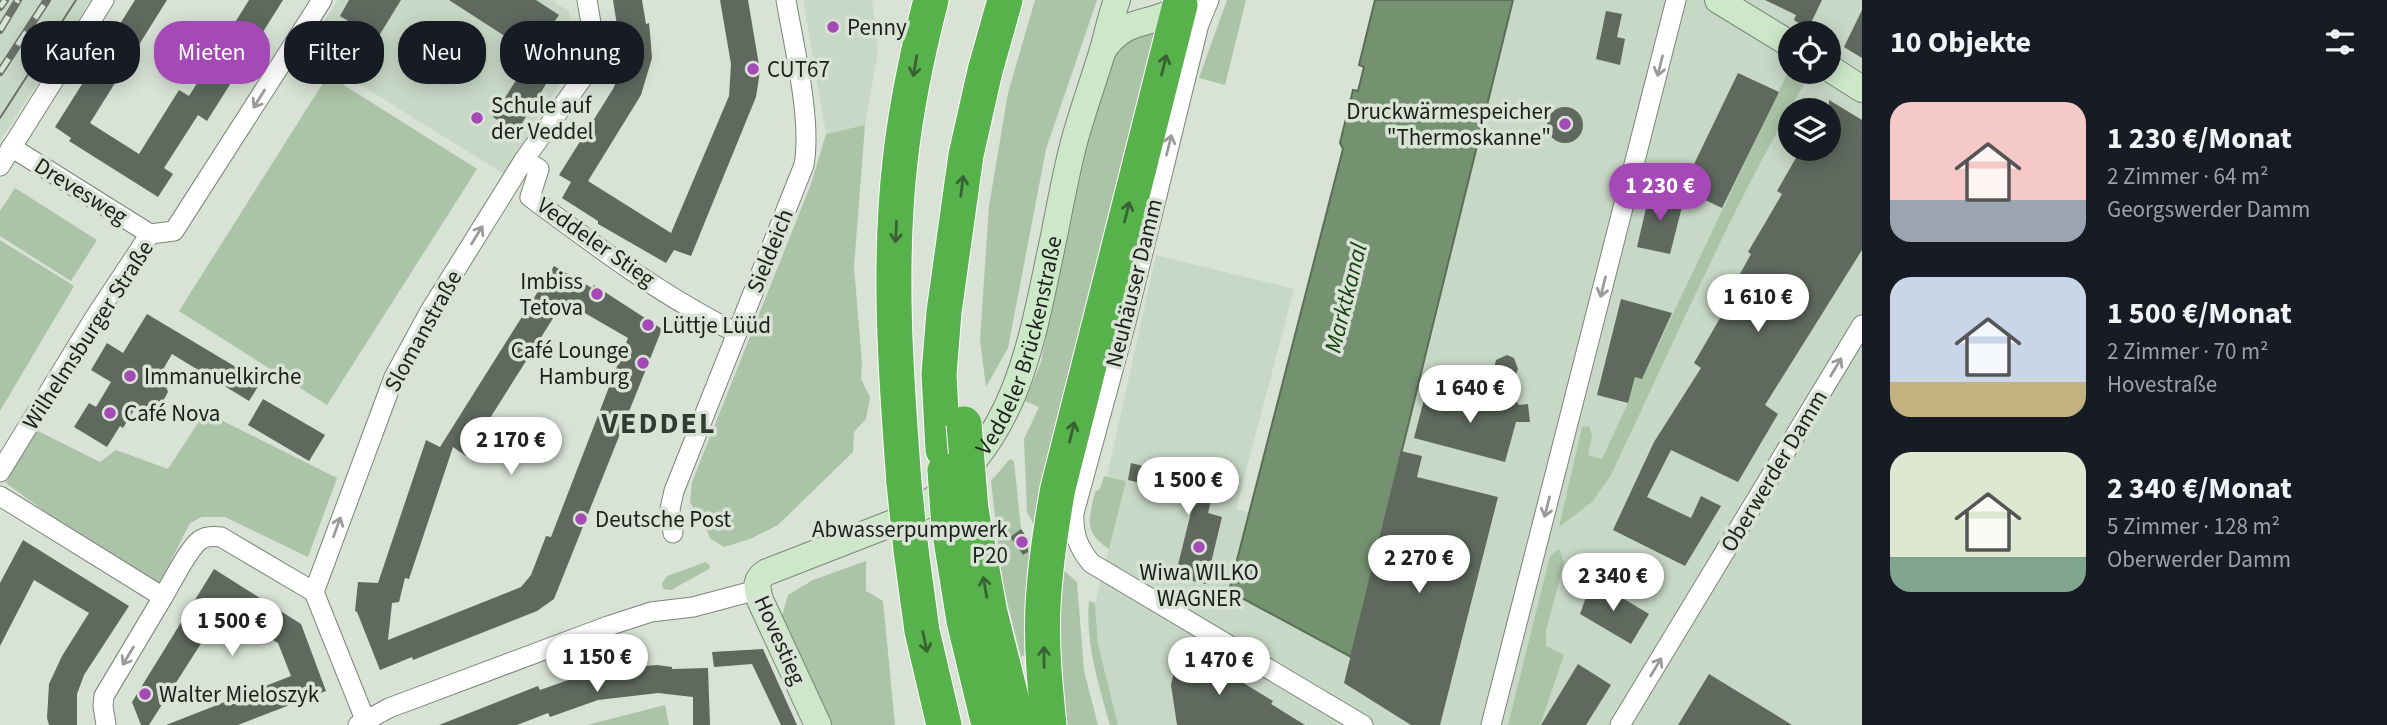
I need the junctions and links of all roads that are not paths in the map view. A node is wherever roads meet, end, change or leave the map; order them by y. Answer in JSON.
{"nodes":[{"id":1,"x":104,"y":0,"type":"edge"},
{"id":2,"x":322,"y":0,"type":"edge"},
{"id":3,"x":587,"y":0,"type":"edge"},
{"id":4,"x":786,"y":0,"type":"edge"},
{"id":5,"x":931,"y":0,"type":"edge"},
{"id":6,"x":1005,"y":0,"type":"edge"},
{"id":7,"x":1117,"y":0,"type":"edge"},
{"id":8,"x":1676,"y":0,"type":"edge"},
{"id":9,"x":1718,"y":0,"type":"edge"},
{"id":10,"x":1195,"y":3,"type":"edge"},
{"id":11,"x":1778,"y":37,"type":"edge"},
{"id":12,"x":1102,"y":51,"type":"junction"},
{"id":13,"x":1841,"y":76,"type":"edge"},
{"id":14,"x":1862,"y":89,"type":"edge"},
{"id":15,"x":11,"y":147,"type":"junction"},
{"id":16,"x":524,"y":160,"type":"junction"},
{"id":17,"x":0,"y":166,"type":"edge"},
{"id":18,"x":150,"y":234,"type":"junction"},
{"id":19,"x":1862,"y":325,"type":"edge"},
{"id":20,"x":737,"y":333,"type":"junction"},
{"id":21,"x":0,"y":472,"type":"edge"},
{"id":22,"x":3,"y":505,"type":"edge"},
{"id":23,"x":960,"y":519,"type":"junction"},
{"id":24,"x":674,"y":533,"type":"dead end"},
{"id":25,"x":820,"y":551,"type":"joint"},
{"id":26,"x":757,"y":590,"type":"junction"},
{"id":27,"x":314,"y":592,"type":"junction"},
{"id":28,"x":163,"y":597,"type":"junction"},
{"id":29,"x":362,"y":723,"type":"edge"},
{"id":30,"x":106,"y":725,"type":"edge"},
{"id":31,"x":818,"y":725,"type":"edge"},
{"id":32,"x":944,"y":725,"type":"edge"},
{"id":33,"x":989,"y":725,"type":"edge"},
{"id":34,"x":1018,"y":725,"type":"edge"},
{"id":35,"x":1049,"y":725,"type":"edge"},
{"id":36,"x":1363,"y":725,"type":"edge"},
{"id":37,"x":1491,"y":725,"type":"edge"},
{"id":38,"x":1620,"y":725,"type":"edge"}],
"edges":[{"from":1,"to":15,"type":"street"},
{"from":2,"to":18,"type":"street","name":"Wilhelmsburger Straße","one_way":true},
{"from":3,"to":16,"type":"street","name":"Slomanstraße"},
{"from":4,"to":20,"type":"street","name":"Sieldeich"},
{"from":5,"to":32,"type":"highway","one_way":true,"bridge":true},
{"from":23,"to":6,"type":"highway","one_way":true,"bridge":true},
{"from":7,"to":12,"type":"street","name":"Veddeler Brückenstraße"},
{"from":8,"to":37,"type":"street","one_way":true},
{"from":9,"to":11,"type":"street"},
{"from":10,"to":12,"type":"street","name":"Veddeler Brückenstraße"},
{"from":35,"to":10,"type":"highway","one_way":true},
{"from":36,"to":10,"type":"street","name":"Neuhäuser Damm","one_way":true},
{"from":12,"to":25,"type":"street","name":"Veddeler Brückenstraße"},
{"from":13,"to":14,"type":"street"},
{"from":15,"to":17,"type":"street"},
{"from":15,"to":18,"type":"street","name":"Drevesweg"},
{"from":16,"to":20,"type":"street","name":"Veddeler Stieg"},
{"from":27,"to":16,"type":"street","name":"Slomanstraße","one_way":true},
{"from":18,"to":21,"type":"street","name":"Wilhelmsburger Straße"},
{"from":38,"to":19,"type":"street","name":"Oberwerder Damm","one_way":true},
{"from":20,"to":24,"type":"street","name":"Sieldeich"},
{"from":22,"to":28,"type":"street"},
{"from":23,"to":33,"type":"highway"},
{"from":34,"to":23,"type":"highway","one_way":true},
{"from":25,"to":26,"type":"street","name":"Hovestieg"},
{"from":26,"to":29,"type":"street"},
{"from":26,"to":31,"type":"street","name":"Hovestieg"},
{"from":27,"to":28,"type":"street"},
{"from":27,"to":29,"type":"street"},
{"from":28,"to":30,"type":"street","one_way":true}]}
